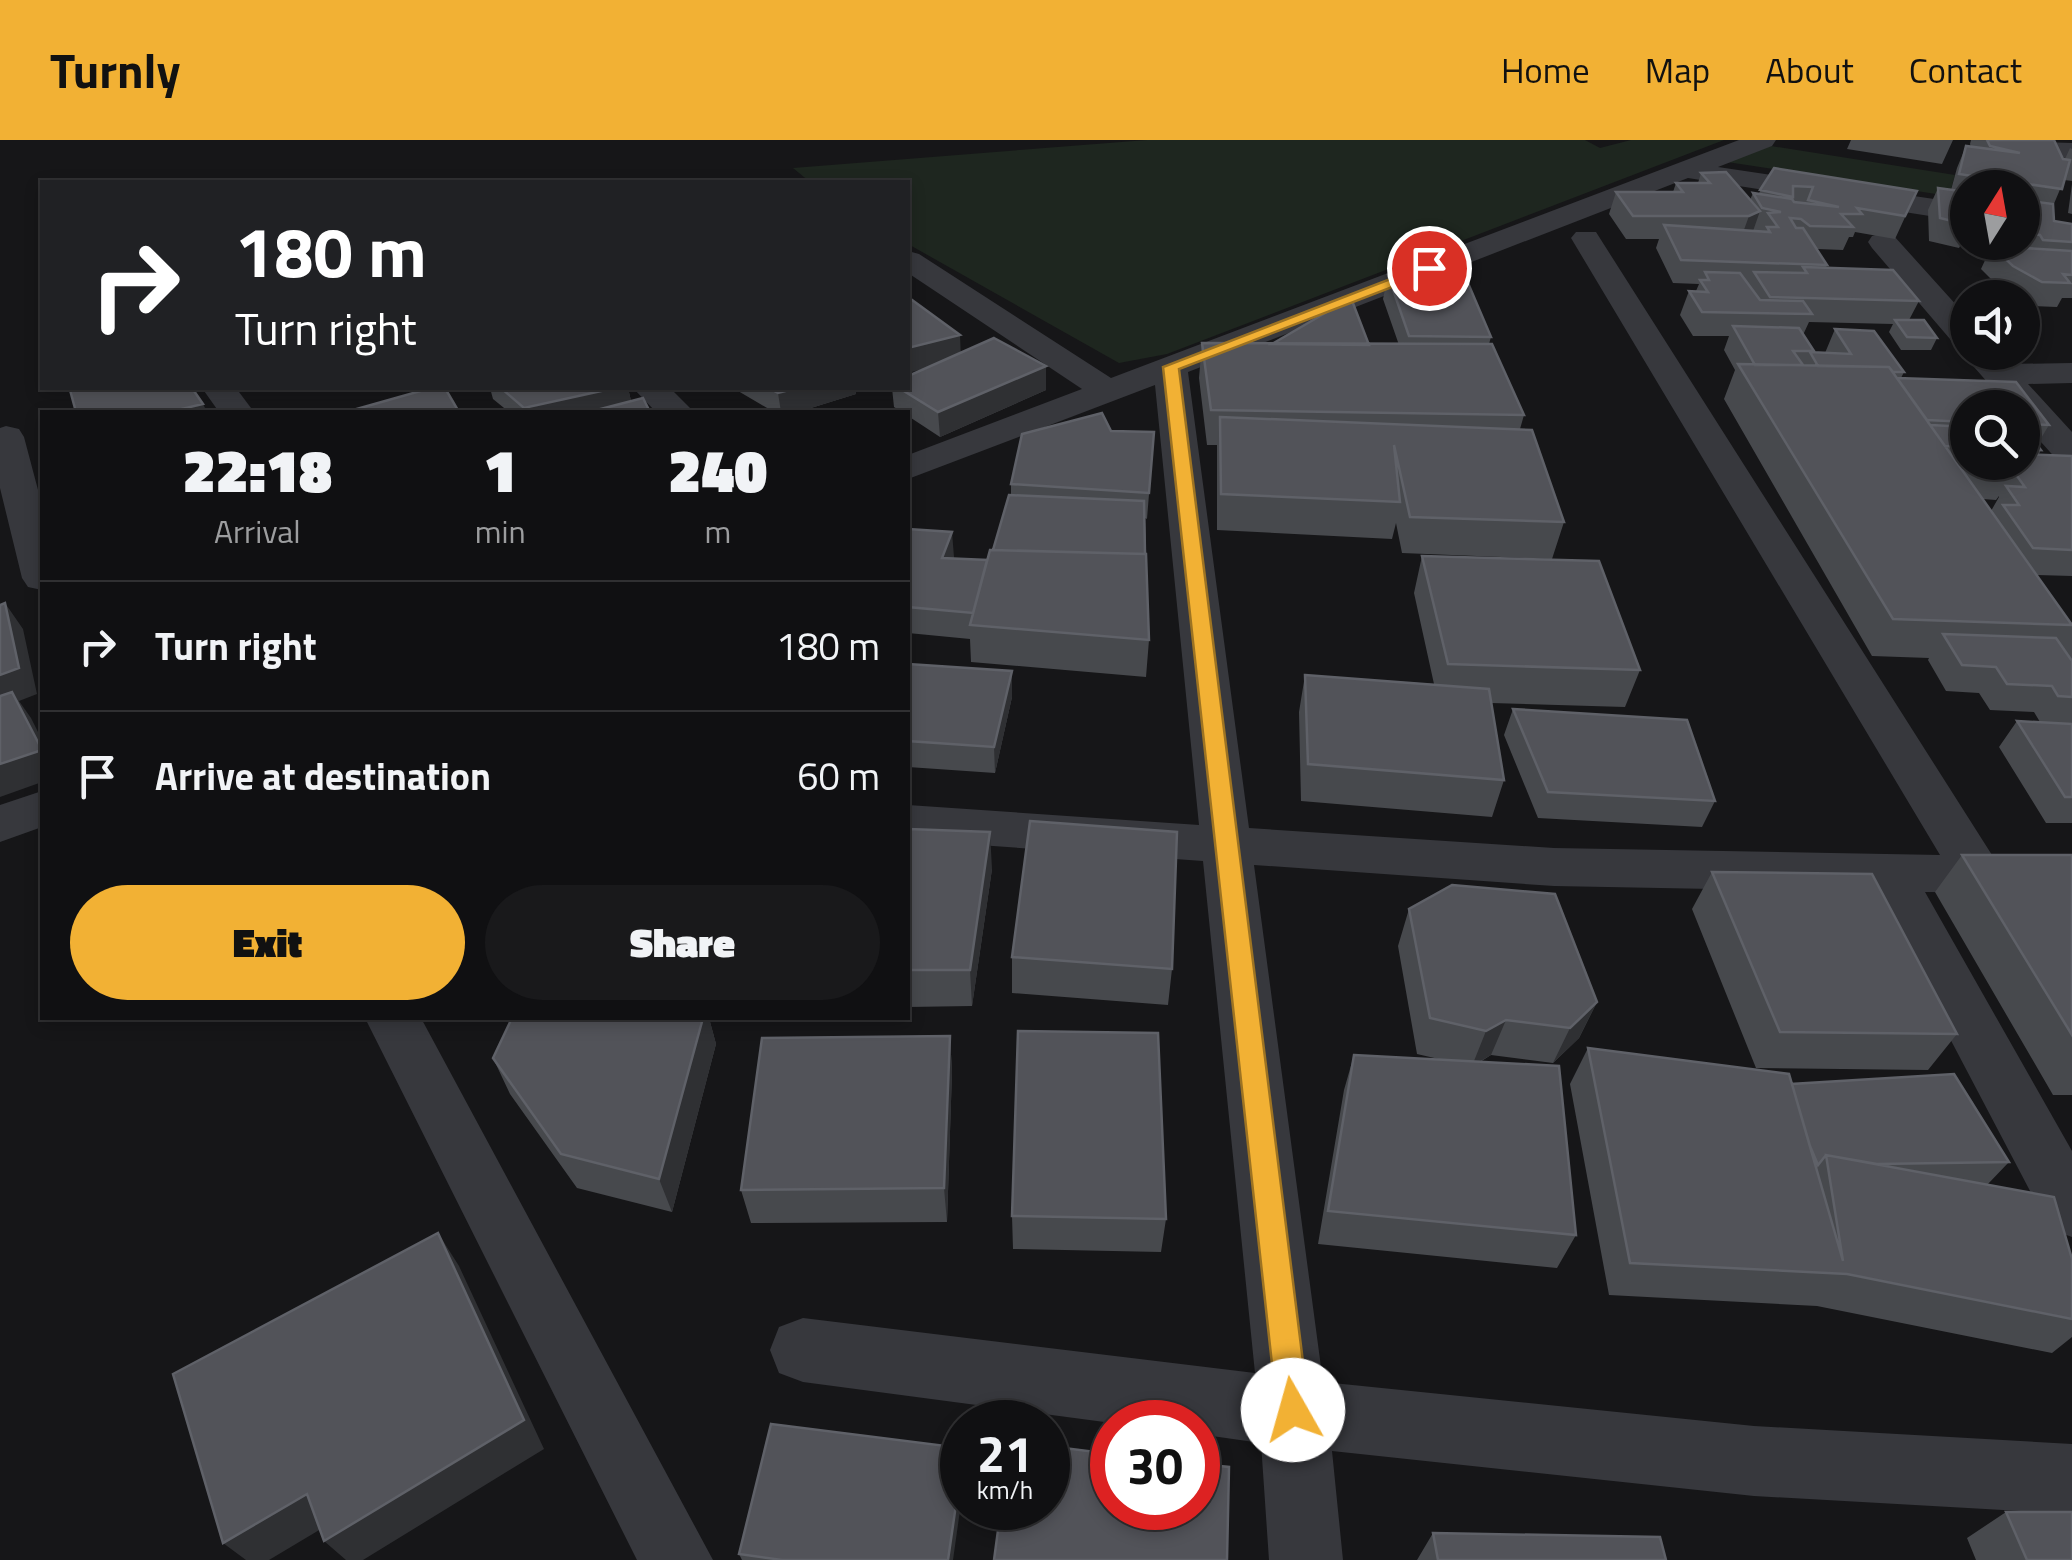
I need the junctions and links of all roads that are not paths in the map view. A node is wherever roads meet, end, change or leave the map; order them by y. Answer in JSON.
{"nodes":[{"id":1,"x":1763,"y":140,"type":"edge"},
{"id":2,"x":1997,"y":140,"type":"edge"},
{"id":3,"x":2072,"y":151,"type":"edge"},
{"id":4,"x":1688,"y":170,"type":"junction"},
{"id":5,"x":1950,"y":210,"type":"edge"},
{"id":6,"x":1586,"y":238,"type":"dead end"},
{"id":7,"x":1883,"y":242,"type":"edge"},
{"id":8,"x":910,"y":261,"type":"edge"},
{"id":9,"x":1950,"y":318,"type":"edge"},
{"id":10,"x":1170,"y":367,"type":"junction"},
{"id":11,"x":1995,"y":370,"type":"edge"},
{"id":12,"x":2039,"y":370,"type":"edge"},
{"id":13,"x":2072,"y":374,"type":"edge"},
{"id":14,"x":652,"y":390,"type":"edge"},
{"id":15,"x":1108,"y":391,"type":"junction"},
{"id":16,"x":674,"y":410,"type":"edge"},
{"id":17,"x":6,"y":438,"type":"dead end"},
{"id":18,"x":2072,"y":454,"type":"edge"},
{"id":19,"x":910,"y":467,"type":"edge"},
{"id":20,"x":40,"y":570,"type":"edge"},
{"id":21,"x":40,"y":809,"type":"edge"},
{"id":22,"x":910,"y":823,"type":"edge"},
{"id":23,"x":0,"y":824,"type":"edge"},
{"id":24,"x":1227,"y":846,"type":"junction"},
{"id":25,"x":1888,"y":873,"type":"junction"},
{"id":26,"x":1977,"y":873,"type":"junction"},
{"id":27,"x":2072,"y":874,"type":"edge"},
{"id":28,"x":394,"y":1020,"type":"edge"},
{"id":29,"x":2072,"y":1210,"type":"edge"},
{"id":30,"x":803,"y":1350,"type":"dead end"},
{"id":31,"x":1293,"y":1410,"type":"junction"},
{"id":32,"x":2072,"y":1478,"type":"edge"},
{"id":33,"x":676,"y":1560,"type":"edge"},
{"id":34,"x":1306,"y":1560,"type":"edge"}],
"edges":[{"from":1,"to":4,"type":"street"},
{"from":2,"to":3,"type":"street"},
{"from":4,"to":5,"type":"street"},
{"from":4,"to":10,"type":"street"},
{"from":6,"to":26,"type":"street"},
{"from":7,"to":9,"type":"street"},
{"from":8,"to":15,"type":"street"},
{"from":10,"to":15,"type":"street"},
{"from":10,"to":24,"type":"street"},
{"from":11,"to":18,"type":"street"},
{"from":12,"to":13,"type":"street"},
{"from":14,"to":16,"type":"street"},
{"from":15,"to":19,"type":"street"},
{"from":17,"to":20,"type":"street"},
{"from":21,"to":23,"type":"street"},
{"from":22,"to":24,"type":"street"},
{"from":24,"to":25,"type":"street"},
{"from":24,"to":31,"type":"street"},
{"from":25,"to":26,"type":"street"},
{"from":25,"to":29,"type":"street"},
{"from":26,"to":27,"type":"street"},
{"from":28,"to":33,"type":"street"},
{"from":30,"to":31,"type":"street"},
{"from":31,"to":32,"type":"street"},
{"from":31,"to":34,"type":"street"}]}
